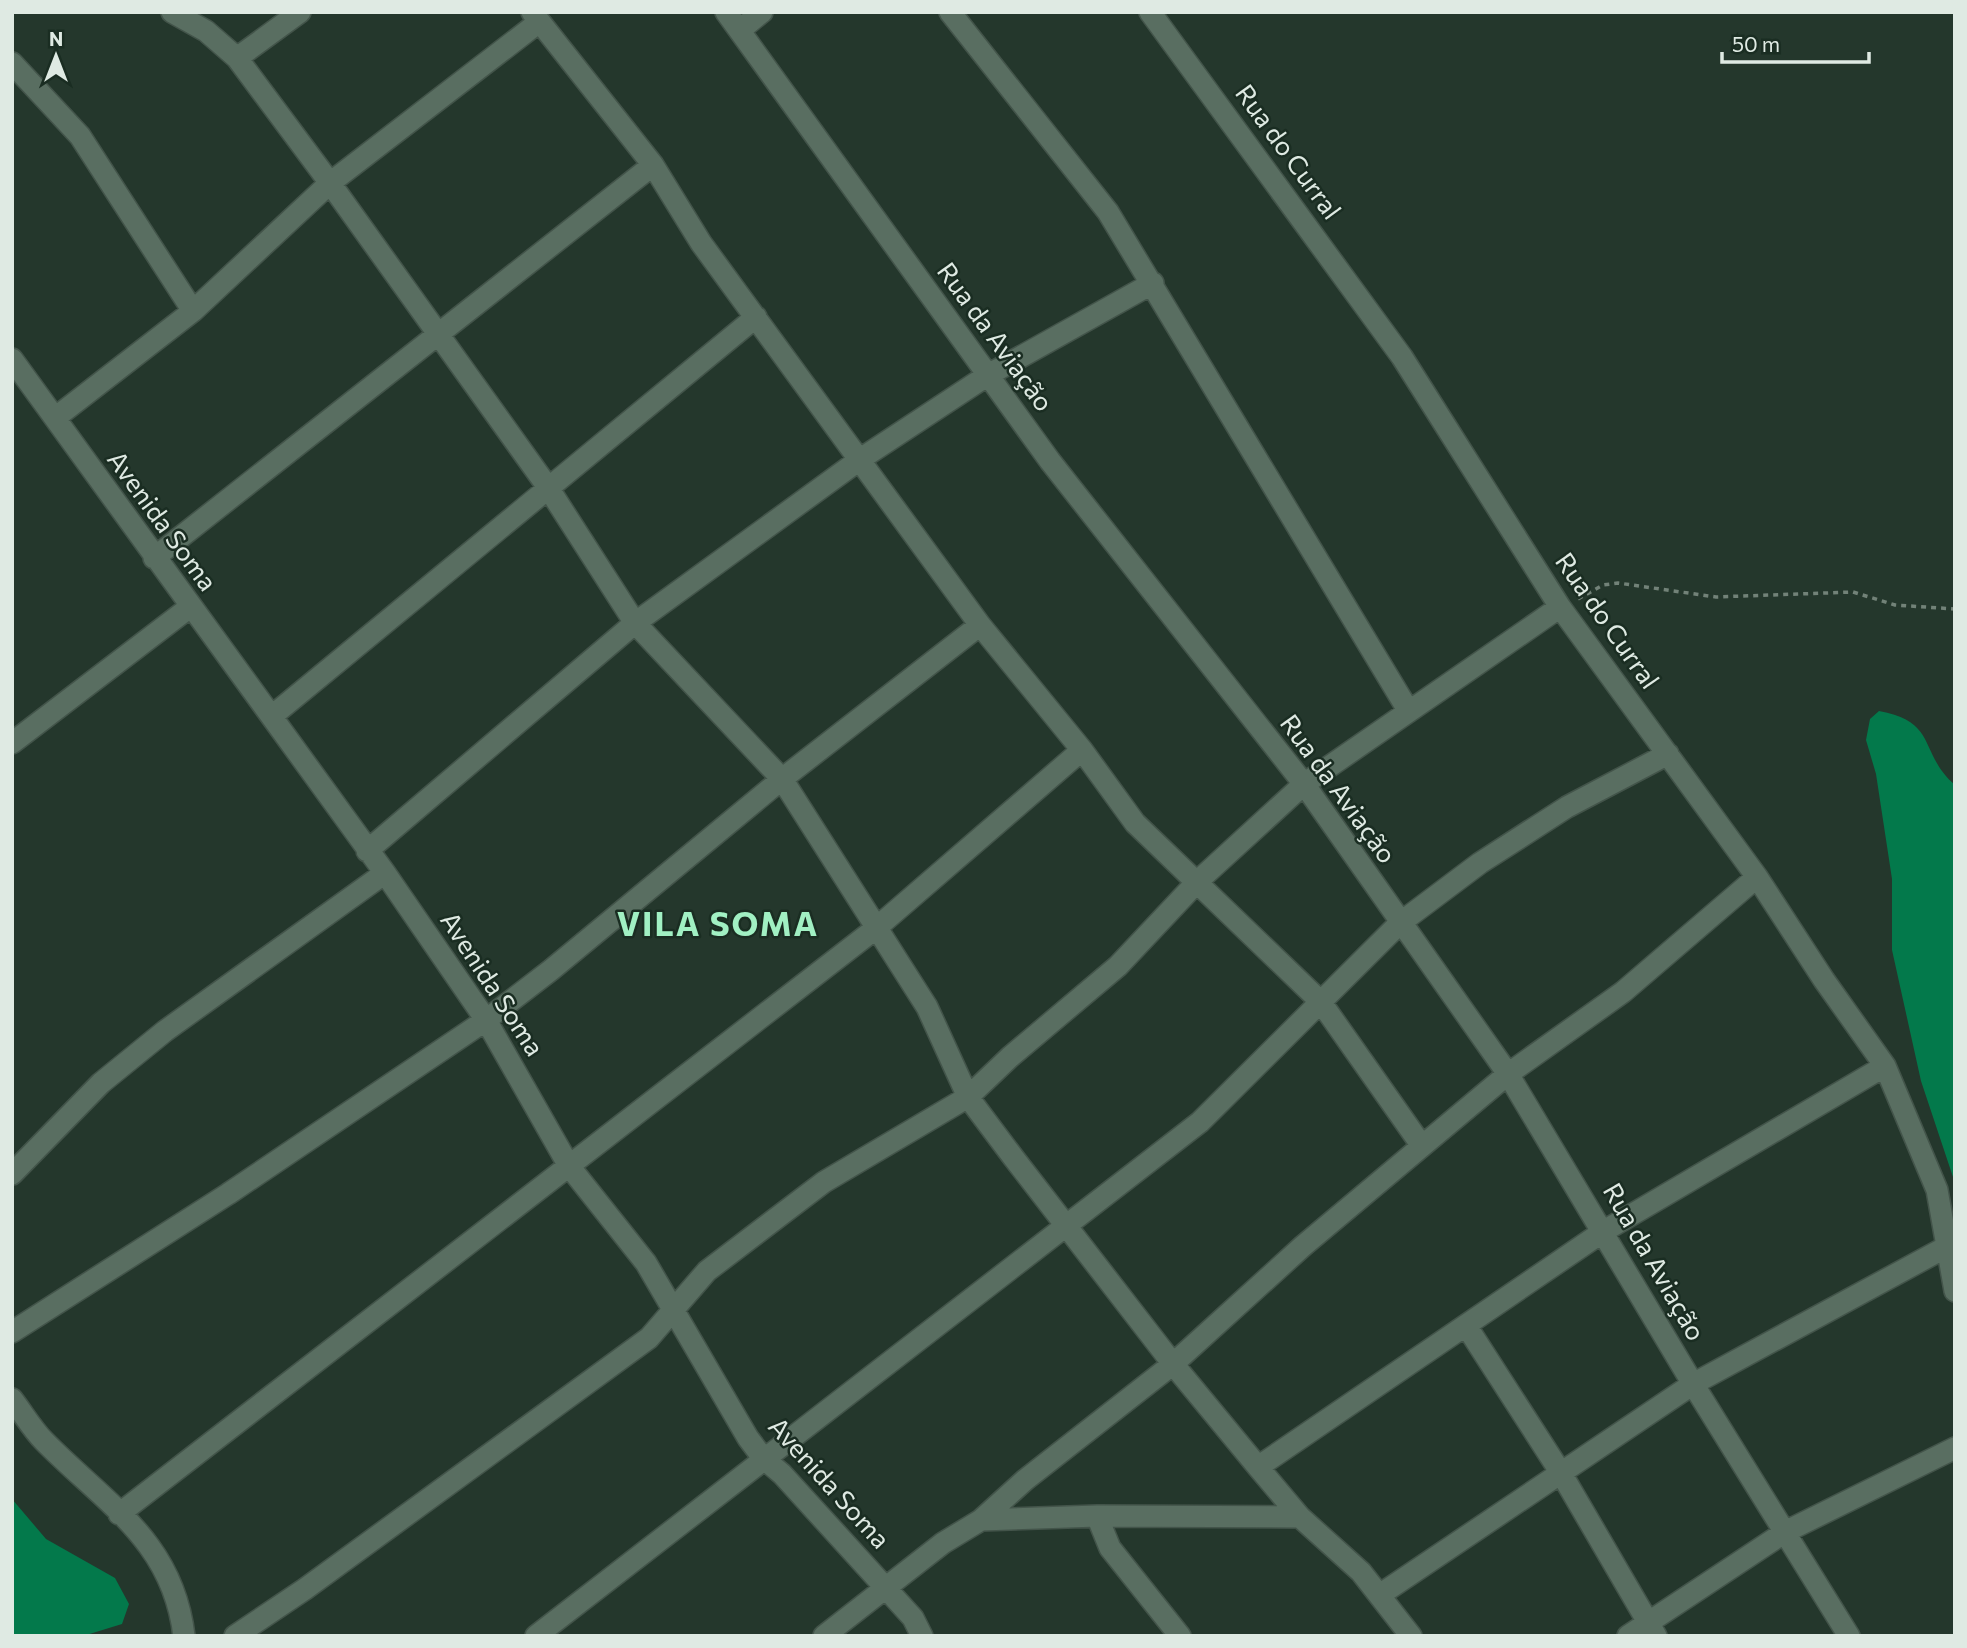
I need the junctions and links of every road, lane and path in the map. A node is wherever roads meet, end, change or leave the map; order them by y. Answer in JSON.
{"nodes":[{"id":1,"x":172,"y":12,"type":"edge"},
{"id":2,"x":300,"y":12,"type":"edge"},
{"id":3,"x":726,"y":12,"type":"edge"},
{"id":4,"x":762,"y":12,"type":"edge"},
{"id":5,"x":950,"y":12,"type":"edge"},
{"id":6,"x":1150,"y":12,"type":"edge"},
{"id":7,"x":536,"y":17,"type":"edge"},
{"id":8,"x":740,"y":30,"type":"junction"},
{"id":9,"x":237,"y":58,"type":"junction"},
{"id":10,"x":12,"y":63,"type":"edge"},
{"id":11,"x":653,"y":165,"type":"junction"},
{"id":12,"x":330,"y":183,"type":"junction"},
{"id":13,"x":1153,"y":283,"type":"junction"},
{"id":14,"x":193,"y":311,"type":"junction"},
{"id":15,"x":757,"y":317,"type":"junction"},
{"id":16,"x":439,"y":334,"type":"junction"},
{"id":17,"x":12,"y":359,"type":"edge"},
{"id":18,"x":988,"y":375,"type":"junction"},
{"id":19,"x":55,"y":418,"type":"junction"},
{"id":20,"x":862,"y":458,"type":"junction"},
{"id":21,"x":547,"y":486,"type":"junction"},
{"id":22,"x":154,"y":558,"type":"junction"},
{"id":23,"x":190,"y":607,"type":"junction"},
{"id":24,"x":1560,"y":607,"type":"junction"},
{"id":25,"x":1955,"y":609,"type":"edge"},
{"id":26,"x":635,"y":623,"type":"junction"},
{"id":27,"x":981,"y":625,"type":"junction"},
{"id":28,"x":1408,"y":710,"type":"junction"},
{"id":29,"x":272,"y":716,"type":"junction"},
{"id":30,"x":12,"y":743,"type":"edge"},
{"id":31,"x":1082,"y":750,"type":"junction"},
{"id":32,"x":1668,"y":754,"type":"junction"},
{"id":33,"x":782,"y":779,"type":"junction"},
{"id":34,"x":1304,"y":784,"type":"junction"},
{"id":35,"x":367,"y":850,"type":"junction"},
{"id":36,"x":385,"y":873,"type":"junction"},
{"id":37,"x":1757,"y":877,"type":"junction"},
{"id":38,"x":1198,"y":881,"type":"junction"},
{"id":39,"x":1400,"y":923,"type":"junction"},
{"id":40,"x":875,"y":929,"type":"junction"},
{"id":41,"x":1320,"y":1001,"type":"junction"},
{"id":42,"x":486,"y":1020,"type":"junction"},
{"id":43,"x":1885,"y":1066,"type":"junction"},
{"id":44,"x":1508,"y":1074,"type":"junction"},
{"id":45,"x":968,"y":1097,"type":"junction"},
{"id":46,"x":1422,"y":1146,"type":"junction"},
{"id":47,"x":569,"y":1166,"type":"junction"},
{"id":48,"x":12,"y":1174,"type":"edge"},
{"id":49,"x":1067,"y":1225,"type":"junction"},
{"id":50,"x":1604,"y":1231,"type":"junction"},
{"id":51,"x":1948,"y":1246,"type":"junction"},
{"id":52,"x":1955,"y":1291,"type":"edge"},
{"id":53,"x":674,"y":1310,"type":"junction"},
{"id":54,"x":1467,"y":1327,"type":"junction"},
{"id":55,"x":12,"y":1332,"type":"edge"},
{"id":56,"x":1173,"y":1364,"type":"junction"},
{"id":57,"x":1693,"y":1384,"type":"junction"},
{"id":58,"x":12,"y":1399,"type":"edge"},
{"id":59,"x":1955,"y":1448,"type":"edge"},
{"id":60,"x":763,"y":1458,"type":"junction"},
{"id":61,"x":1258,"y":1467,"type":"junction"},
{"id":62,"x":1560,"y":1473,"type":"junction"},
{"id":63,"x":120,"y":1514,"type":"junction"},
{"id":64,"x":1097,"y":1516,"type":"junction"},
{"id":65,"x":1300,"y":1517,"type":"junction"},
{"id":66,"x":981,"y":1520,"type":"junction"},
{"id":67,"x":1785,"y":1532,"type":"junction"},
{"id":68,"x":885,"y":1587,"type":"junction"},
{"id":69,"x":1381,"y":1594,"type":"junction"},
{"id":70,"x":1651,"y":1629,"type":"edge"},
{"id":71,"x":184,"y":1636,"type":"edge"},
{"id":72,"x":235,"y":1636,"type":"edge"},
{"id":73,"x":536,"y":1636,"type":"edge"},
{"id":74,"x":824,"y":1636,"type":"edge"},
{"id":75,"x":922,"y":1636,"type":"edge"},
{"id":76,"x":1180,"y":1636,"type":"edge"},
{"id":77,"x":1411,"y":1636,"type":"edge"},
{"id":78,"x":1628,"y":1636,"type":"edge"},
{"id":79,"x":1849,"y":1636,"type":"edge"}],
"edges":[{"from":1,"to":9,"type":"street"},
{"from":2,"to":9,"type":"street"},
{"from":3,"to":8,"type":"street","name":"Rua da Aviação"},
{"from":4,"to":8,"type":"street"},
{"from":5,"to":13,"type":"street"},
{"from":6,"to":24,"type":"street","name":"Rua do Curral"},
{"from":7,"to":11,"type":"street"},
{"from":7,"to":12,"type":"street"},
{"from":8,"to":18,"type":"street","name":"Rua da Aviação"},
{"from":9,"to":12,"type":"street"},
{"from":10,"to":14,"type":"street"},
{"from":11,"to":15,"type":"street"},
{"from":11,"to":16,"type":"street"},
{"from":12,"to":14,"type":"street"},
{"from":12,"to":16,"type":"street"},
{"from":13,"to":18,"type":"street"},
{"from":13,"to":28,"type":"street"},
{"from":14,"to":19,"type":"street"},
{"from":15,"to":20,"type":"street"},
{"from":15,"to":21,"type":"street"},
{"from":16,"to":21,"type":"street"},
{"from":16,"to":22,"type":"street"},
{"from":17,"to":19,"type":"street","name":"Avenida Soma"},
{"from":18,"to":20,"type":"street"},
{"from":18,"to":34,"type":"street","name":"Rua da Aviação"},
{"from":19,"to":22,"type":"street","name":"Avenida Soma"},
{"from":20,"to":26,"type":"street"},
{"from":20,"to":27,"type":"street"},
{"from":21,"to":26,"type":"street"},
{"from":21,"to":29,"type":"street"},
{"from":22,"to":23,"type":"street","name":"Avenida Soma"},
{"from":23,"to":29,"type":"street","name":"Avenida Soma"},
{"from":23,"to":30,"type":"street"},
{"from":24,"to":25,"type":"path"},
{"from":24,"to":28,"type":"street"},
{"from":24,"to":32,"type":"street","name":"Rua do Curral"},
{"from":26,"to":33,"type":"street"},
{"from":26,"to":35,"type":"street"},
{"from":27,"to":31,"type":"street"},
{"from":27,"to":33,"type":"street"},
{"from":28,"to":34,"type":"street"},
{"from":29,"to":35,"type":"street","name":"Avenida Soma"},
{"from":31,"to":38,"type":"street"},
{"from":31,"to":40,"type":"street"},
{"from":32,"to":37,"type":"street","name":"Rua do Curral"},
{"from":32,"to":39,"type":"street"},
{"from":33,"to":40,"type":"street"},
{"from":33,"to":42,"type":"street"},
{"from":34,"to":38,"type":"street"},
{"from":34,"to":39,"type":"street","name":"Rua da Aviação"},
{"from":35,"to":36,"type":"street","name":"Avenida Soma"},
{"from":36,"to":42,"type":"street","name":"Avenida Soma"},
{"from":36,"to":48,"type":"street"},
{"from":37,"to":43,"type":"street","name":"Rua do Curral"},
{"from":37,"to":44,"type":"street"},
{"from":38,"to":41,"type":"street"},
{"from":38,"to":45,"type":"street"},
{"from":39,"to":41,"type":"street"},
{"from":39,"to":44,"type":"street","name":"Rua da Aviação"},
{"from":40,"to":45,"type":"street"},
{"from":40,"to":47,"type":"street"},
{"from":41,"to":46,"type":"street"},
{"from":41,"to":49,"type":"street"},
{"from":42,"to":47,"type":"street","name":"Avenida Soma"},
{"from":42,"to":55,"type":"street"},
{"from":43,"to":50,"type":"street"},
{"from":43,"to":51,"type":"street","name":"Rua do Curral"},
{"from":44,"to":46,"type":"street"},
{"from":44,"to":50,"type":"street","name":"Rua da Aviação"},
{"from":45,"to":49,"type":"street"},
{"from":45,"to":53,"type":"street"},
{"from":46,"to":56,"type":"street"},
{"from":47,"to":53,"type":"street","name":"Avenida Soma"},
{"from":47,"to":63,"type":"street"},
{"from":49,"to":56,"type":"street"},
{"from":49,"to":60,"type":"street"},
{"from":50,"to":54,"type":"street"},
{"from":50,"to":57,"type":"street","name":"Rua da Aviação"},
{"from":51,"to":52,"type":"street","name":"Rua do Curral"},
{"from":51,"to":57,"type":"street"},
{"from":53,"to":60,"type":"street","name":"Avenida Soma"},
{"from":53,"to":72,"type":"street"},
{"from":54,"to":61,"type":"street"},
{"from":54,"to":62,"type":"street"},
{"from":56,"to":61,"type":"street"},
{"from":56,"to":66,"type":"street"},
{"from":57,"to":62,"type":"street"},
{"from":57,"to":67,"type":"street","name":"Rua da Aviação"},
{"from":58,"to":63,"type":"street"},
{"from":59,"to":67,"type":"street"},
{"from":60,"to":68,"type":"street","name":"Avenida Soma"},
{"from":60,"to":73,"type":"street"},
{"from":61,"to":65,"type":"street"},
{"from":62,"to":69,"type":"street"},
{"from":62,"to":70,"type":"street"},
{"from":63,"to":71,"type":"street"},
{"from":64,"to":65,"type":"street"},
{"from":64,"to":66,"type":"street"},
{"from":64,"to":76,"type":"street"},
{"from":65,"to":69,"type":"street"},
{"from":66,"to":68,"type":"street"},
{"from":67,"to":70,"type":"street"},
{"from":67,"to":79,"type":"street","name":"Rua da Aviação"},
{"from":68,"to":74,"type":"street"},
{"from":68,"to":75,"type":"street","name":"Avenida Soma"},
{"from":69,"to":77,"type":"street"},
{"from":70,"to":78,"type":"street"}]}
